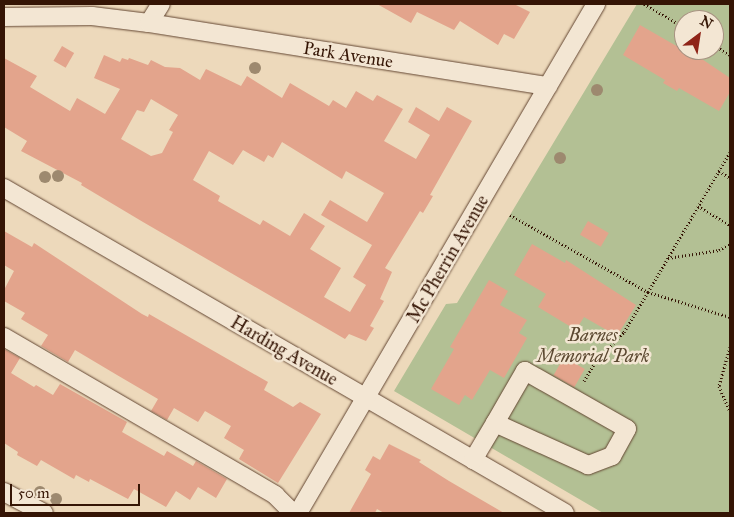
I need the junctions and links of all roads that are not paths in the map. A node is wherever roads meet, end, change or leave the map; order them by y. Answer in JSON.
{"nodes":[{"id":1,"x":160,"y":4,"type":"edge"},
{"id":2,"x":596,"y":4,"type":"edge"},
{"id":3,"x":4,"y":17,"type":"edge"},
{"id":4,"x":149,"y":23,"type":"junction"},
{"id":5,"x":548,"y":86,"type":"junction"},
{"id":6,"x":4,"y":188,"type":"edge"},
{"id":7,"x":4,"y":337,"type":"edge"},
{"id":8,"x":366,"y":398,"type":"junction"},
{"id":9,"x":495,"y":423,"type":"junction"},
{"id":10,"x":473,"y":460,"type":"junction"},
{"id":11,"x":4,"y":492,"type":"edge"},
{"id":12,"x":44,"y":513,"type":"edge"},
{"id":13,"x":293,"y":513,"type":"edge"},
{"id":14,"x":298,"y":513,"type":"edge"},
{"id":15,"x":565,"y":513,"type":"edge"}],
"edges":[{"from":1,"to":4,"type":"street"},
{"from":2,"to":5,"type":"street","name":"Mc Pherrin Avenue"},
{"from":3,"to":4,"type":"street","name":"Park Avenue"},
{"from":4,"to":5,"type":"street","name":"Park Avenue"},
{"from":5,"to":8,"type":"street","name":"Mc Pherrin Avenue"},
{"from":6,"to":8,"type":"street","name":"Harding Avenue"},
{"from":7,"to":13,"type":"street"},
{"from":8,"to":10,"type":"street","name":"Harding Avenue"},
{"from":8,"to":14,"type":"street","name":"Mc Pherrin Avenue"},
{"from":9,"to":9,"type":"street"},
{"from":9,"to":10,"type":"street"},
{"from":10,"to":15,"type":"street","name":"Harding Avenue"},
{"from":11,"to":12,"type":"street"}]}
